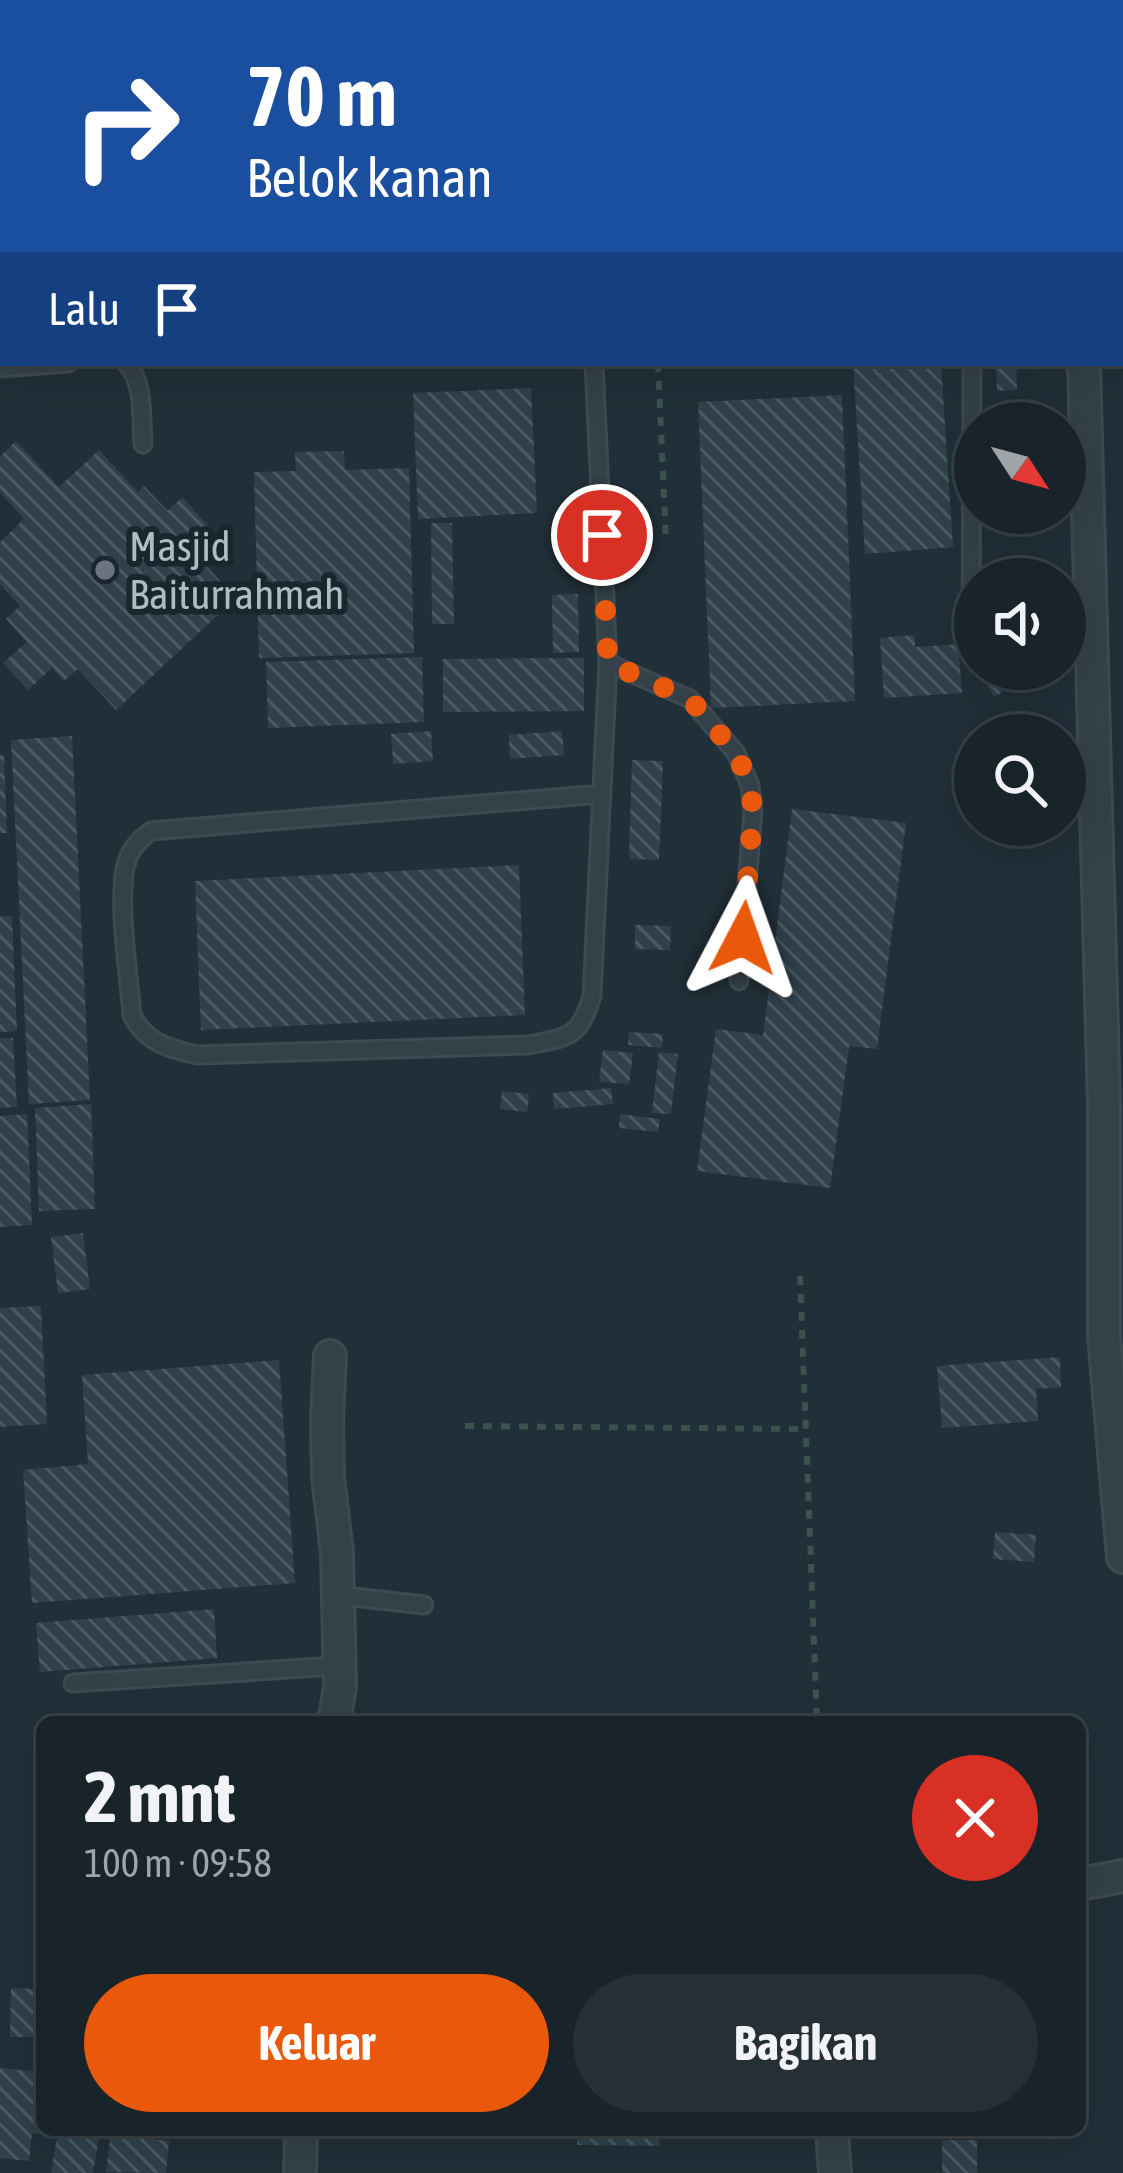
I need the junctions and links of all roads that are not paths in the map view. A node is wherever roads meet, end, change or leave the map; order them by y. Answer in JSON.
{"nodes":[{"id":1,"x":130,"y":366,"type":"edge"},
{"id":2,"x":594,"y":366,"type":"edge"},
{"id":3,"x":972,"y":366,"type":"edge"},
{"id":4,"x":1084,"y":366,"type":"edge"},
{"id":5,"x":143,"y":444,"type":"dead end"},
{"id":6,"x":971,"y":558,"type":"edge"},
{"id":7,"x":608,"y":663,"type":"junction"},
{"id":8,"x":602,"y":794,"type":"junction"},
{"id":9,"x":1111,"y":964,"type":"edge"},
{"id":10,"x":739,"y":981,"type":"dead end"},
{"id":11,"x":330,"y":1356,"type":"dead end"},
{"id":12,"x":1123,"y":1557,"type":"edge"},
{"id":13,"x":336,"y":1595,"type":"junction"},
{"id":14,"x":424,"y":1606,"type":"dead end"},
{"id":15,"x":337,"y":1666,"type":"junction"},
{"id":16,"x":73,"y":1683,"type":"dead end"},
{"id":17,"x":335,"y":1716,"type":"edge"},
{"id":18,"x":1123,"y":1876,"type":"edge"},
{"id":19,"x":1086,"y":1883,"type":"edge"},
{"id":20,"x":301,"y":2136,"type":"edge"},
{"id":21,"x":832,"y":2136,"type":"edge"},
{"id":22,"x":300,"y":2173,"type":"edge"},
{"id":23,"x":835,"y":2173,"type":"edge"}],
"edges":[{"from":1,"to":5,"type":"lane"},
{"from":2,"to":7,"type":"lane"},
{"from":3,"to":6,"type":"lane"},
{"from":4,"to":9,"type":"street"},
{"from":7,"to":8,"type":"lane"},
{"from":7,"to":10,"type":"lane"},
{"from":8,"to":8,"type":"lane"},
{"from":9,"to":12,"type":"street"},
{"from":11,"to":13,"type":"street"},
{"from":13,"to":14,"type":"lane"},
{"from":13,"to":15,"type":"street"},
{"from":15,"to":16,"type":"lane"},
{"from":15,"to":17,"type":"street"},
{"from":18,"to":19,"type":"street"},
{"from":20,"to":22,"type":"street"},
{"from":21,"to":23,"type":"street"}]}
